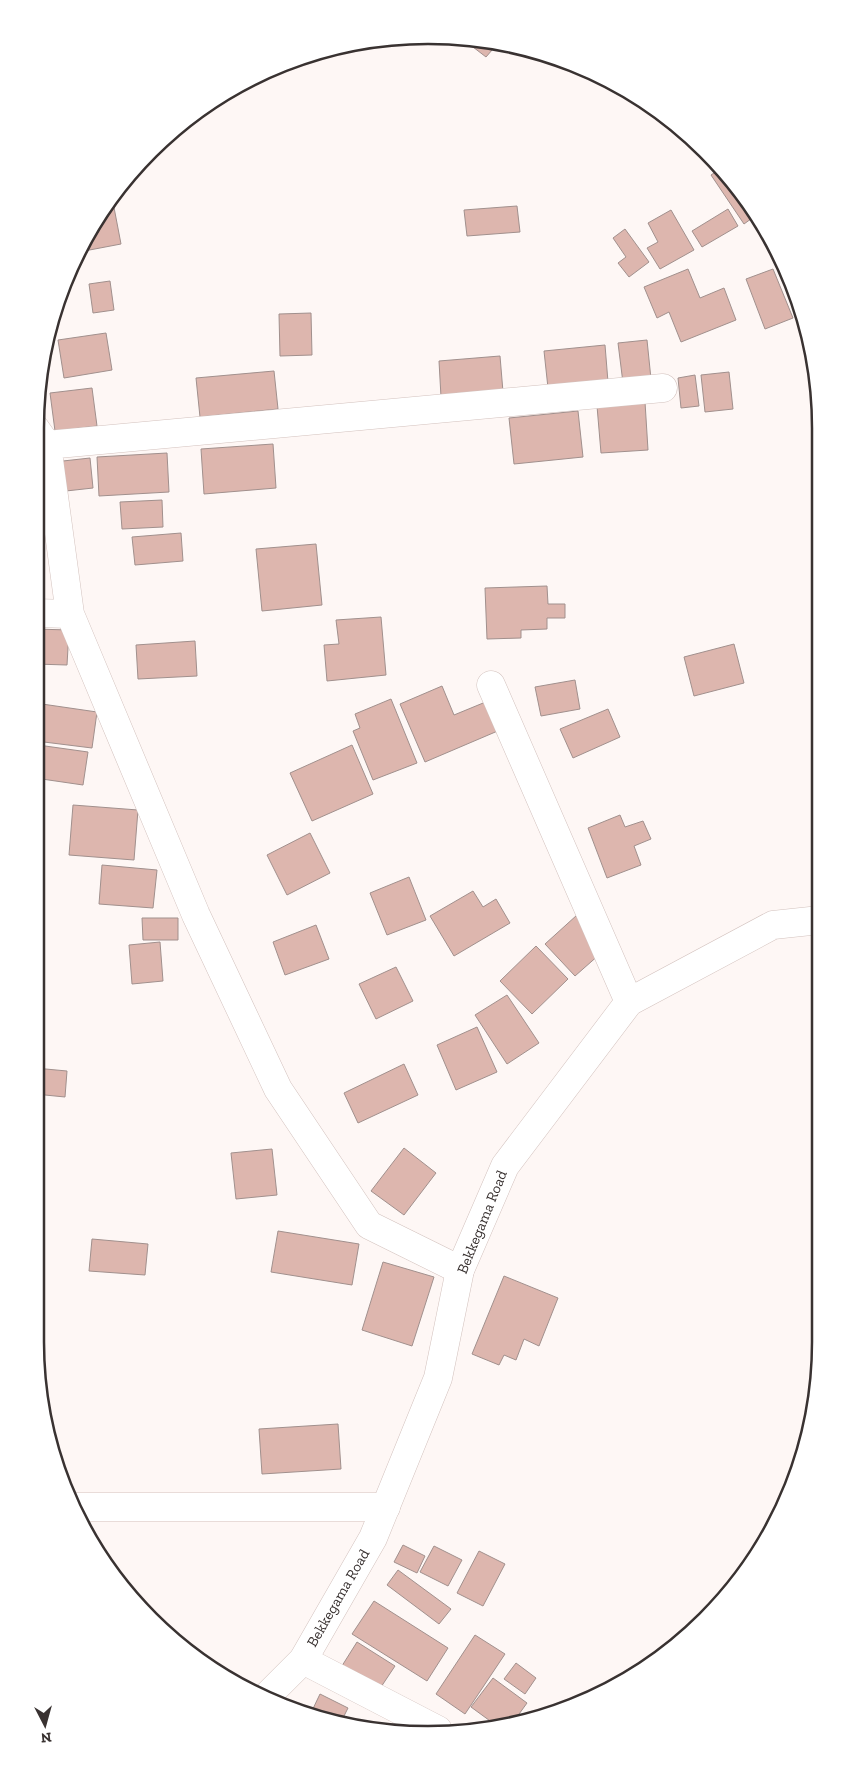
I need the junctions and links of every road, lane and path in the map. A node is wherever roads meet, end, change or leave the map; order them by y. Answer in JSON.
{"nodes":[{"id":1,"x":663,"y":388,"type":"dead end"},
{"id":2,"x":44,"y":436,"type":"edge"},
{"id":3,"x":44,"y":454,"type":"edge"},
{"id":4,"x":44,"y":613,"type":"edge"},
{"id":5,"x":70,"y":614,"type":"junction"},
{"id":6,"x":491,"y":685,"type":"dead end"},
{"id":7,"x":812,"y":921,"type":"edge"},
{"id":8,"x":629,"y":1002,"type":"junction"},
{"id":9,"x":460,"y":1270,"type":"junction"},
{"id":10,"x":81,"y":1507,"type":"edge"},
{"id":11,"x":386,"y":1507,"type":"junction"},
{"id":12,"x":303,"y":1660,"type":"junction"},
{"id":13,"x":270,"y":1692,"type":"edge"},
{"id":14,"x":430,"y":1726,"type":"edge"}],
"edges":[{"from":1,"to":2,"type":"street"},
{"from":3,"to":5,"type":"street"},
{"from":4,"to":5,"type":"street"},
{"from":5,"to":9,"type":"street"},
{"from":6,"to":8,"type":"street"},
{"from":7,"to":8,"type":"street","name":"Bekkegama Road"},
{"from":8,"to":9,"type":"street","name":"Bekkegama Road"},
{"from":9,"to":11,"type":"street","name":"Bekkegama Road"},
{"from":10,"to":11,"type":"street"},
{"from":11,"to":12,"type":"street","name":"Bekkegama Road"},
{"from":12,"to":13,"type":"street","name":"Bekkegama Road"},
{"from":12,"to":14,"type":"street"}]}
